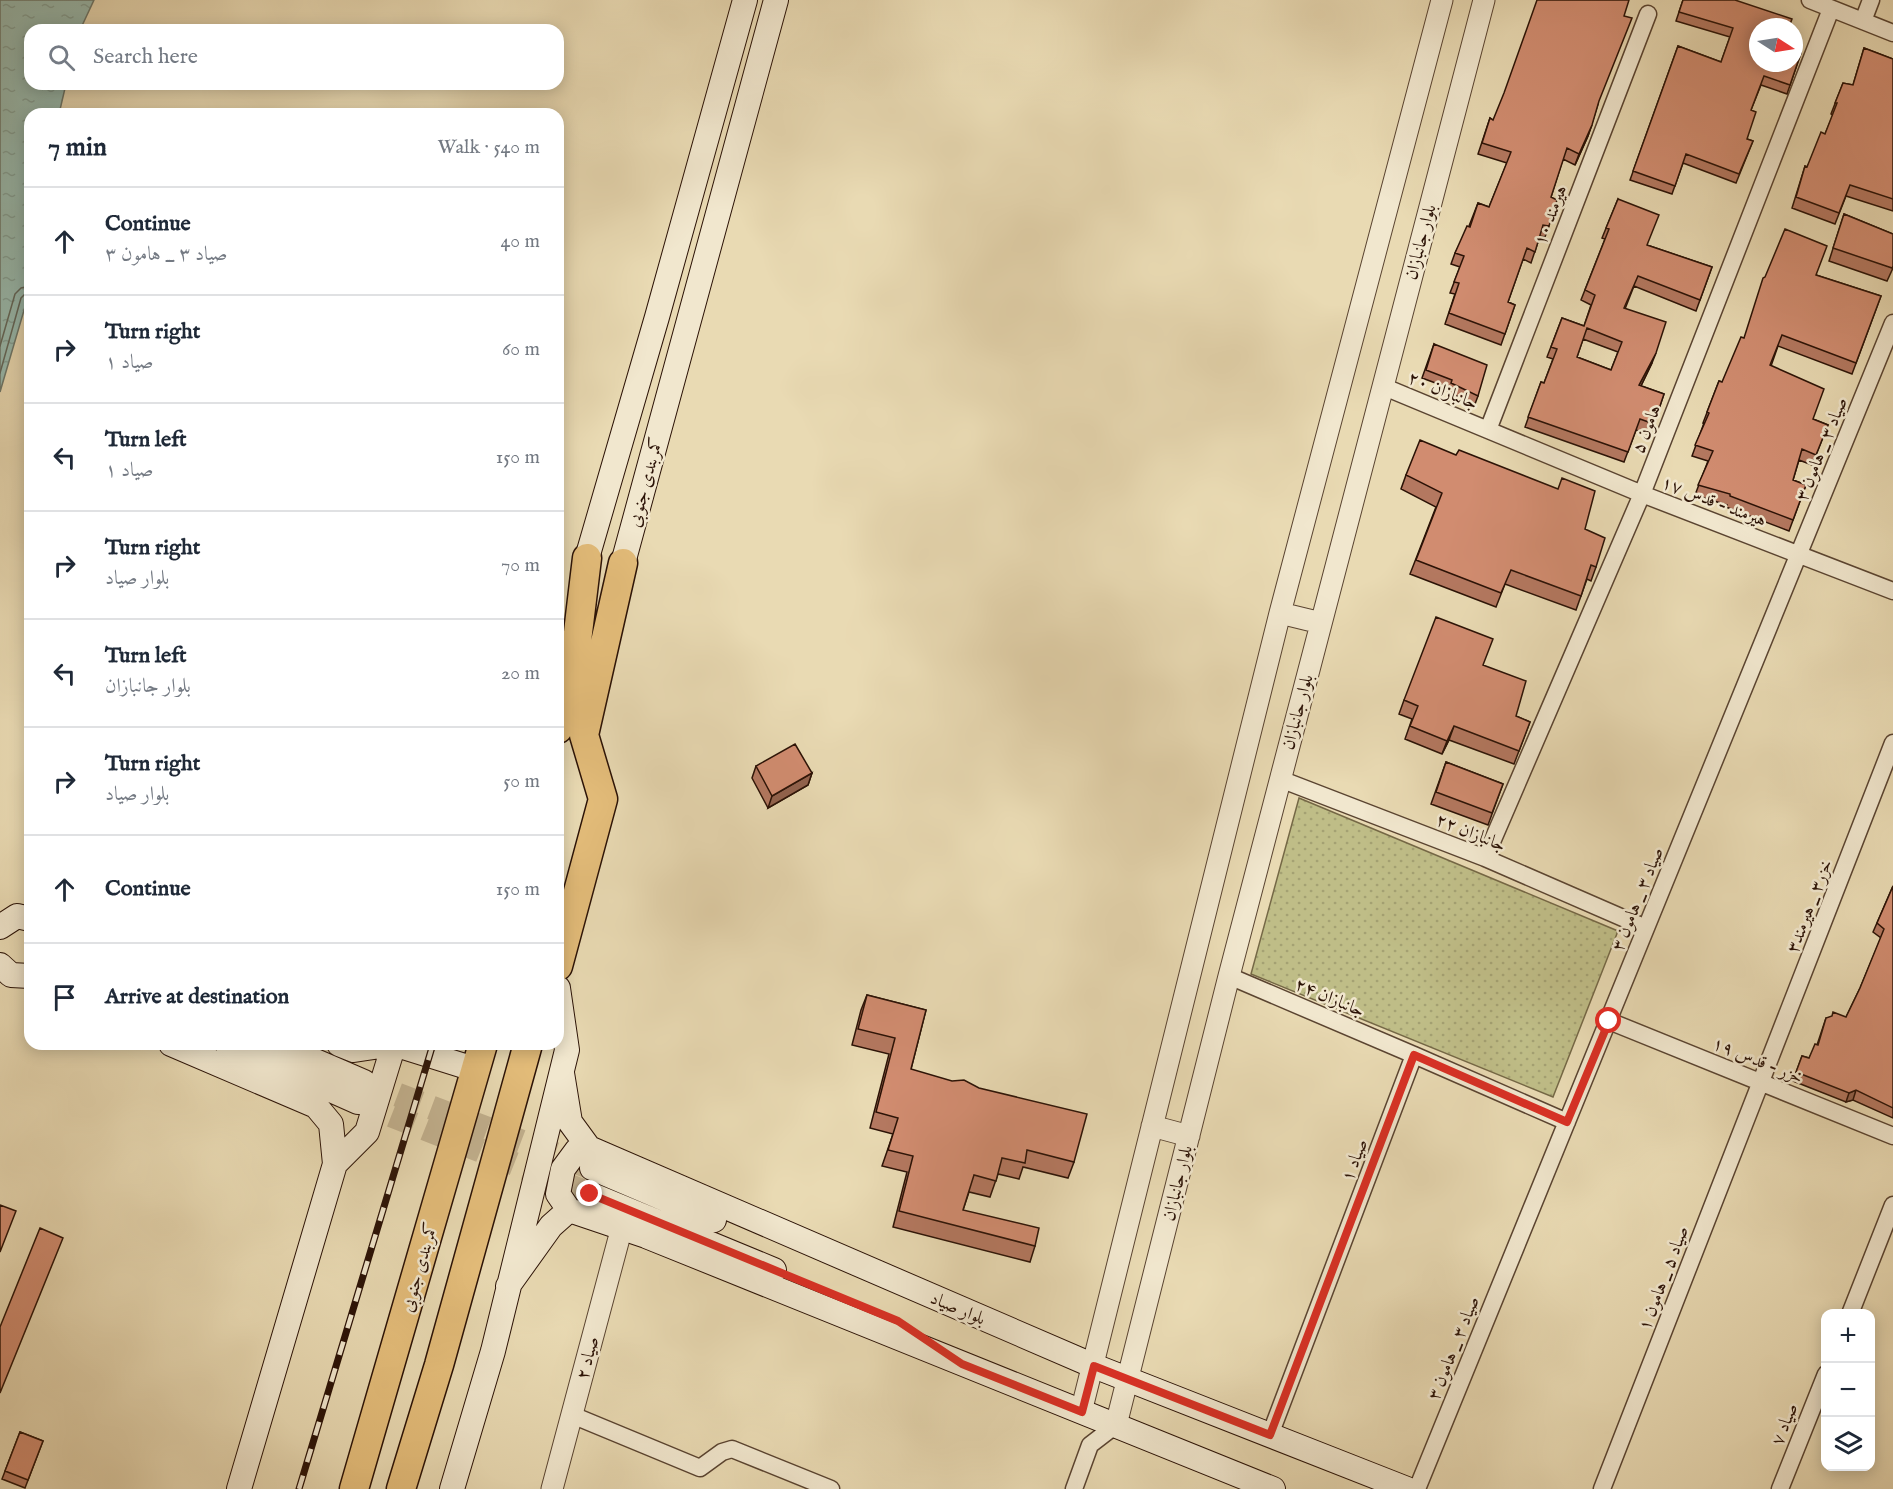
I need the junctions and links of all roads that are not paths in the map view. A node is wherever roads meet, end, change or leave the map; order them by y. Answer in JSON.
{"nodes":[{"id":1,"x":745,"y":0,"type":"edge"},
{"id":2,"x":777,"y":0,"type":"edge"},
{"id":3,"x":1442,"y":0,"type":"edge"},
{"id":4,"x":1484,"y":0,"type":"edge"},
{"id":5,"x":1810,"y":0,"type":"edge"},
{"id":6,"x":1871,"y":0,"type":"edge"},
{"id":7,"x":1831,"y":9,"type":"junction"},
{"id":8,"x":1648,"y":14,"type":"dead end"},
{"id":9,"x":1863,"y":21,"type":"junction"},
{"id":10,"x":1893,"y":33,"type":"edge"},
{"id":11,"x":657,"y":317,"type":"junction"},
{"id":12,"x":1893,"y":323,"type":"edge"},
{"id":13,"x":687,"y":326,"type":"junction"},
{"id":14,"x":1382,"y":386,"type":"junction"},
{"id":15,"x":1488,"y":430,"type":"junction"},
{"id":16,"x":608,"y":483,"type":"junction"},
{"id":17,"x":642,"y":493,"type":"junction"},
{"id":18,"x":1642,"y":494,"type":"junction"},
{"id":19,"x":1798,"y":554,"type":"junction"},
{"id":20,"x":587,"y":558,"type":"joint"},
{"id":21,"x":623,"y":563,"type":"joint"},
{"id":22,"x":1893,"y":591,"type":"edge"},
{"id":23,"x":1280,"y":613,"type":"junction"},
{"id":24,"x":1320,"y":623,"type":"junction"},
{"id":25,"x":577,"y":641,"type":"junction"},
{"id":26,"x":605,"y":648,"type":"junction"},
{"id":27,"x":564,"y":701,"type":"edge"},
{"id":28,"x":1893,"y":743,"type":"edge"},
{"id":29,"x":1280,"y":779,"type":"junction"},
{"id":30,"x":1485,"y":858,"type":"junction"},
{"id":31,"x":24,"y":918,"type":"edge"},
{"id":32,"x":0,"y":927,"type":"edge"},
{"id":33,"x":1646,"y":928,"type":"junction"},
{"id":34,"x":564,"y":944,"type":"edge"},
{"id":35,"x":1229,"y":976,"type":"junction"},
{"id":36,"x":1609,"y":1021,"type":"junction"},
{"id":37,"x":564,"y":1029,"type":"edge"},
{"id":38,"x":185,"y":1050,"type":"edge"},
{"id":39,"x":244,"y":1050,"type":"edge"},
{"id":40,"x":287,"y":1050,"type":"edge"},
{"id":41,"x":392,"y":1050,"type":"edge"},
{"id":42,"x":434,"y":1050,"type":"edge"},
{"id":43,"x":526,"y":1050,"type":"edge"},
{"id":44,"x":1414,"y":1055,"type":"junction"},
{"id":45,"x":480,"y":1057,"type":"edge"},
{"id":46,"x":562,"y":1073,"type":"junction"},
{"id":47,"x":1761,"y":1082,"type":"junction"},
{"id":48,"x":1567,"y":1122,"type":"junction"},
{"id":49,"x":1152,"y":1126,"type":"junction"},
{"id":50,"x":1189,"y":1136,"type":"junction"},
{"id":51,"x":1893,"y":1136,"type":"edge"},
{"id":52,"x":591,"y":1158,"type":"junction"},
{"id":53,"x":335,"y":1164,"type":"junction"},
{"id":54,"x":590,"y":1194,"type":"tunnel mouth"},
{"id":55,"x":1893,"y":1205,"type":"edge"},
{"id":56,"x":569,"y":1210,"type":"junction"},
{"id":57,"x":622,"y":1227,"type":"junction"},
{"id":58,"x":508,"y":1286,"type":"junction"},
{"id":59,"x":1852,"y":1309,"type":"edge"},
{"id":60,"x":962,"y":1364,"type":"junction"},
{"id":61,"x":1094,"y":1366,"type":"junction"},
{"id":62,"x":1129,"y":1379,"type":"junction"},
{"id":63,"x":1821,"y":1386,"type":"edge"},
{"id":64,"x":1082,"y":1412,"type":"junction"},
{"id":65,"x":572,"y":1415,"type":"junction"},
{"id":66,"x":1116,"y":1425,"type":"junction"},
{"id":67,"x":1270,"y":1435,"type":"junction"},
{"id":68,"x":1090,"y":1445,"type":"junction"},
{"id":69,"x":820,"y":1487,"type":"edge"},
{"id":70,"x":239,"y":1489,"type":"edge"},
{"id":71,"x":354,"y":1489,"type":"edge"},
{"id":72,"x":401,"y":1489,"type":"edge"},
{"id":73,"x":452,"y":1489,"type":"edge"},
{"id":74,"x":552,"y":1489,"type":"edge"},
{"id":75,"x":1074,"y":1489,"type":"edge"},
{"id":76,"x":1273,"y":1489,"type":"edge"},
{"id":77,"x":1407,"y":1489,"type":"edge"},
{"id":78,"x":1417,"y":1489,"type":"edge"},
{"id":79,"x":1602,"y":1489,"type":"edge"},
{"id":80,"x":1780,"y":1489,"type":"edge"}],
"edges":[{"from":1,"to":11,"type":"main road","name":"کمربندی جنوبی"},
{"from":2,"to":13,"type":"main road","name":"کمربندی جنوبی"},
{"from":3,"to":23,"type":"street"},
{"from":4,"to":14,"type":"street","name":"بلوار جانبازان"},
{"from":5,"to":7,"type":"street"},
{"from":6,"to":9,"type":"street"},
{"from":7,"to":9,"type":"street"},
{"from":7,"to":18,"type":"street","name":"هامون ۵"},
{"from":8,"to":15,"type":"street","name":"هیرمند ۱۰"},
{"from":9,"to":10,"type":"street"},
{"from":11,"to":13,"type":"main road"},
{"from":11,"to":16,"type":"main road","name":"کمربندی جنوبی"},
{"from":12,"to":19,"type":"street","name":"صیاد ۳ _ هامون ۳"},
{"from":13,"to":17,"type":"main road","name":"کمربندی جنوبی"},
{"from":14,"to":15,"type":"street","name":"جانبازان ۲۰"},
{"from":14,"to":24,"type":"street","name":"بلوار جانبازان"},
{"from":15,"to":18,"type":"street","name":"هیرمند - قدس ۱۷"},
{"from":16,"to":17,"type":"main road"},
{"from":16,"to":20,"type":"main road","name":"کمربندی جنوبی"},
{"from":17,"to":21,"type":"main road","name":"کمربندی جنوبی"},
{"from":18,"to":19,"type":"street","name":"هیرمند - قدس ۱۷"},
{"from":18,"to":30,"type":"street","name":"هامون ۵"},
{"from":19,"to":22,"type":"street","name":"هیرمند - قدس ۱۷"},
{"from":19,"to":33,"type":"street","name":"صیاد ۳ _ هامون ۳"},
{"from":20,"to":25,"type":"highway","name":"کمربندی جنوبی"},
{"from":21,"to":26,"type":"highway","name":"کمربندی جنوبی"},
{"from":23,"to":24,"type":"street"},
{"from":23,"to":49,"type":"street"},
{"from":24,"to":29,"type":"street","name":"بلوار جانبازان"},
{"from":25,"to":26,"type":"highway"},
{"from":25,"to":27,"type":"highway","name":"کمربندی جنوبی"},
{"from":26,"to":34,"type":"highway","name":"کمربندی جنوبی"},
{"from":28,"to":47,"type":"street","name":"خزر۳ _ هیرمند۳"},
{"from":29,"to":30,"type":"street","name":"جانبازان ۲۲"},
{"from":29,"to":35,"type":"street","name":"بلوار جانبازان"},
{"from":30,"to":33,"type":"street","name":"جانبازان ۲۲"},
{"from":31,"to":32,"type":"main road"},
{"from":33,"to":36,"type":"street","name":"صیاد ۳ _ هامون ۳"},
{"from":35,"to":44,"type":"street","name":"جانبازان ۲۴"},
{"from":35,"to":50,"type":"street","name":"بلوار جانبازان"},
{"from":36,"to":47,"type":"street","name":"خزر - قدس ۱۹"},
{"from":36,"to":48,"type":"street","name":"صیاد ۳ _ هامون ۳"},
{"from":37,"to":46,"type":"main road"},
{"from":38,"to":53,"type":"main road"},
{"from":39,"to":40,"type":"main road"},
{"from":41,"to":53,"type":"main road"},
{"from":42,"to":45,"type":"main road"},
{"from":43,"to":72,"type":"highway"},
{"from":44,"to":48,"type":"street"},
{"from":44,"to":67,"type":"street","name":"صیاد ۱"},
{"from":45,"to":71,"type":"highway","name":"کمربندی جنوبی"},
{"from":46,"to":52,"type":"main road"},
{"from":46,"to":58,"type":"main road"},
{"from":47,"to":51,"type":"street","name":"خزر - قدس ۱۹"},
{"from":47,"to":79,"type":"street","name":"صیاد ۵ _ هامون ۱"},
{"from":48,"to":78,"type":"street","name":"صیاد ۳ _ هامون ۳"},
{"from":49,"to":50,"type":"street"},
{"from":49,"to":61,"type":"street"},
{"from":50,"to":62,"type":"street","name":"بلوار جانبازان"},
{"from":52,"to":56,"type":"main road"},
{"from":52,"to":61,"type":"main road","name":"بلوار صیاد"},
{"from":53,"to":70,"type":"main road"},
{"from":54,"to":60,"type":"main road"},
{"from":55,"to":59,"type":"street"},
{"from":56,"to":57,"type":"main road"},
{"from":56,"to":58,"type":"main road"},
{"from":57,"to":60,"type":"main road"},
{"from":57,"to":65,"type":"street","name":"صیاد ۲"},
{"from":58,"to":73,"type":"main road"},
{"from":60,"to":64,"type":"main road"},
{"from":61,"to":62,"type":"main road","name":"بلوار صیاد"},
{"from":61,"to":64,"type":"street"},
{"from":62,"to":66,"type":"street","name":"بلوار جانبازان"},
{"from":62,"to":67,"type":"main road","name":"بلوار صیاد"},
{"from":63,"to":80,"type":"street","name":"صیاد ۷"},
{"from":64,"to":66,"type":"main road"},
{"from":64,"to":68,"type":"street"},
{"from":65,"to":69,"type":"street"},
{"from":65,"to":74,"type":"street","name":"صیاد ۲"},
{"from":66,"to":68,"type":"street"},
{"from":66,"to":76,"type":"main road"},
{"from":67,"to":77,"type":"main road","name":"بلوار صیاد"},
{"from":68,"to":75,"type":"street"}]}
